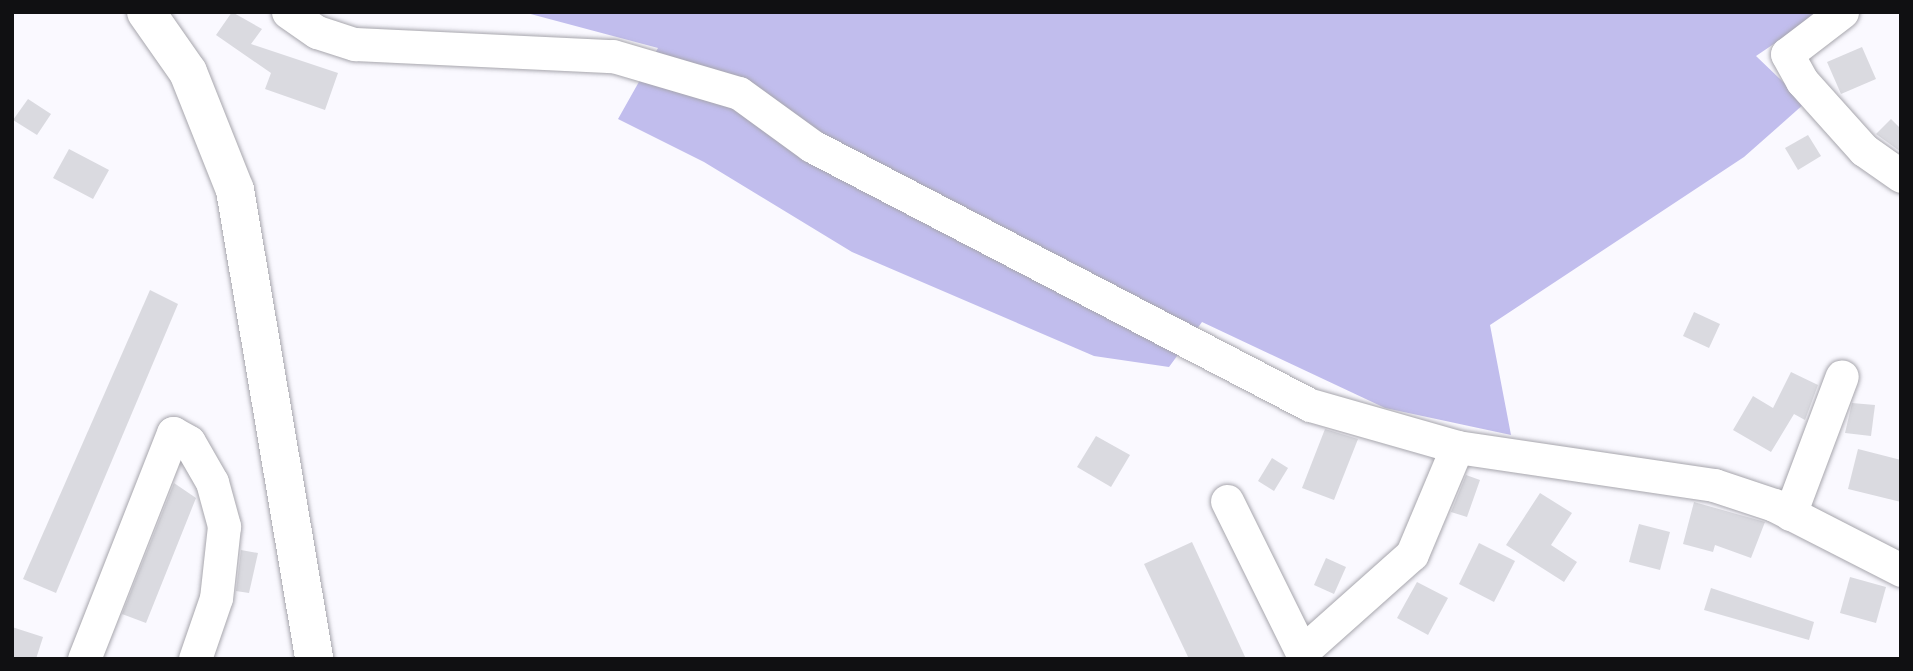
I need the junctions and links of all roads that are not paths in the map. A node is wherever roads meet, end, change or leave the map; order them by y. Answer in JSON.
{"nodes":[{"id":1,"x":146,"y":12,"type":"edge"},
{"id":2,"x":288,"y":12,"type":"edge"},
{"id":3,"x":1842,"y":12,"type":"edge"},
{"id":4,"x":1901,"y":176,"type":"edge"},
{"id":5,"x":1842,"y":376,"type":"dead end"},
{"id":6,"x":1457,"y":447,"type":"junction"},
{"id":7,"x":1227,"y":501,"type":"dead end"},
{"id":8,"x":1790,"y":514,"type":"junction"},
{"id":9,"x":1901,"y":570,"type":"edge"},
{"id":10,"x":1303,"y":656,"type":"edge"},
{"id":11,"x":84,"y":659,"type":"edge"},
{"id":12,"x":195,"y":659,"type":"edge"},
{"id":13,"x":314,"y":659,"type":"edge"}],
"edges":[{"from":1,"to":13,"type":"main road"},
{"from":2,"to":6,"type":"street"},
{"from":3,"to":4,"type":"street"},
{"from":5,"to":8,"type":"street"},
{"from":6,"to":8,"type":"street"},
{"from":6,"to":10,"type":"street"},
{"from":7,"to":10,"type":"street"},
{"from":8,"to":9,"type":"street"},
{"from":11,"to":12,"type":"street"}]}
